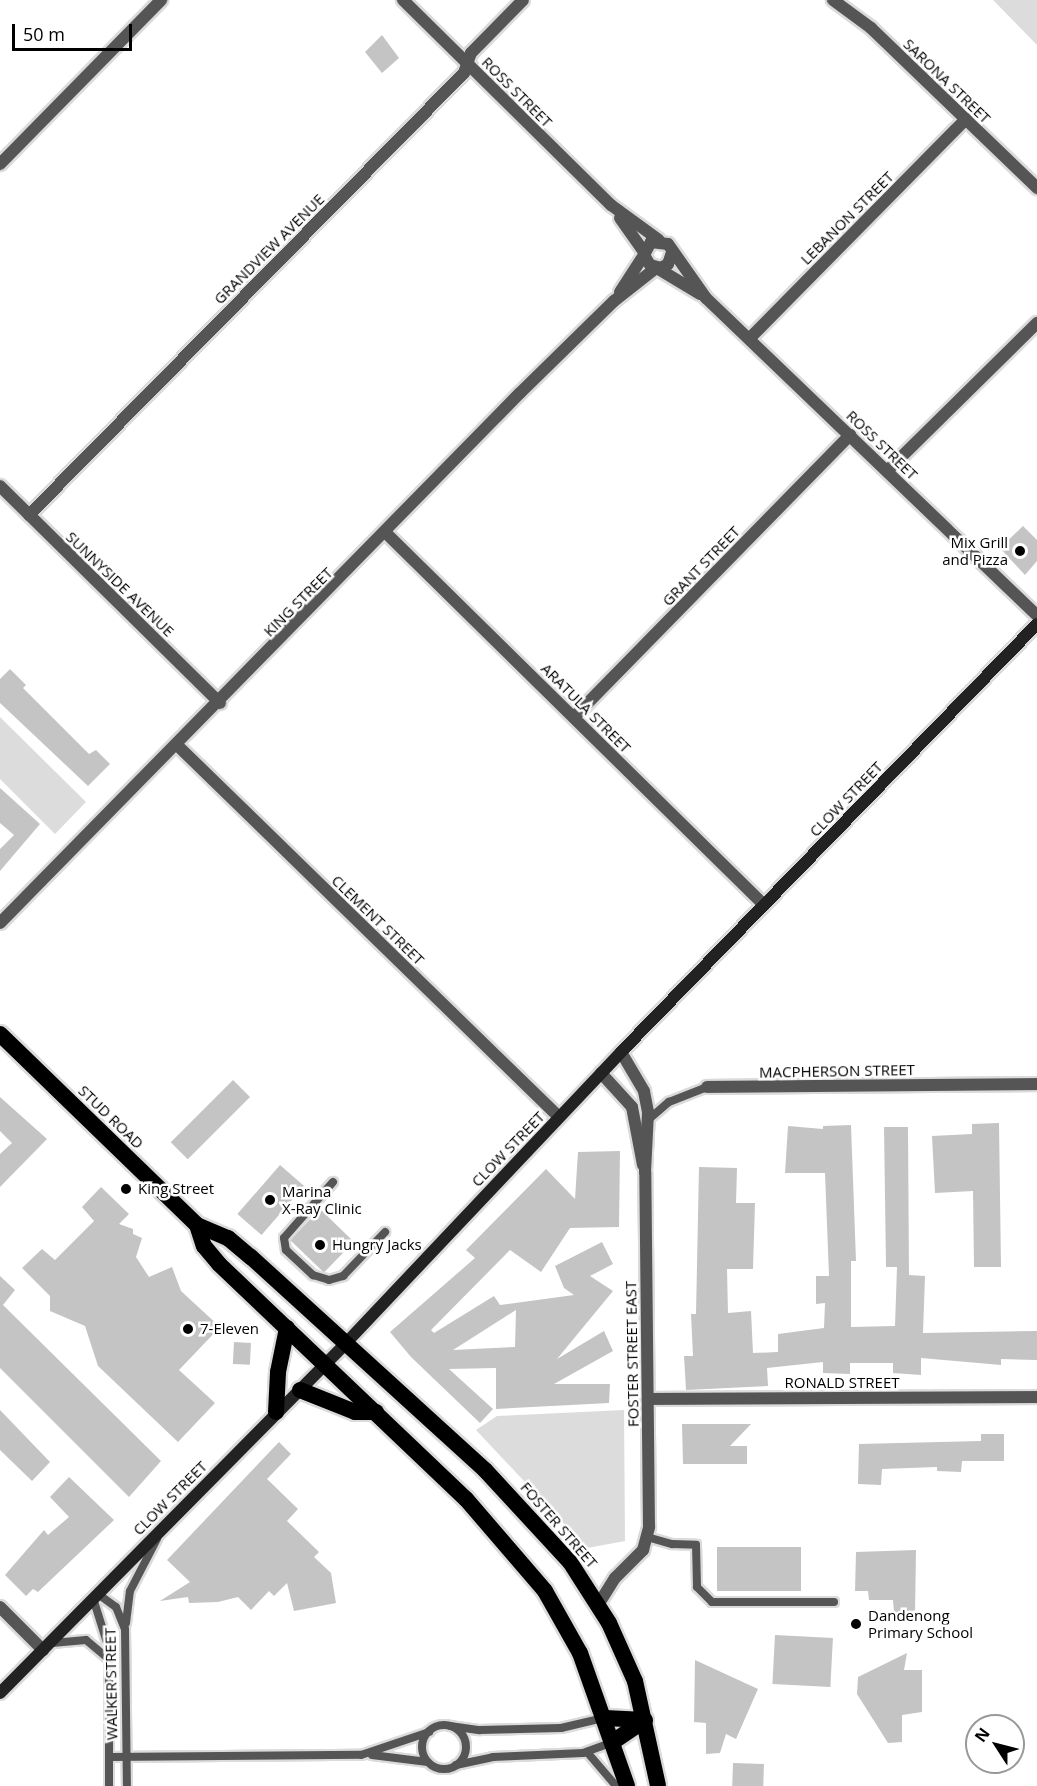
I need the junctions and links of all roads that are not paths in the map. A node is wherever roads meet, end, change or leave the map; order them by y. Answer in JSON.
{"nodes":[{"id":1,"x":161,"y":0,"type":"edge"},
{"id":2,"x":403,"y":0,"type":"edge"},
{"id":3,"x":523,"y":0,"type":"edge"},
{"id":4,"x":832,"y":0,"type":"edge"},
{"id":5,"x":467,"y":63,"type":"junction"},
{"id":6,"x":966,"y":119,"type":"junction"},
{"id":7,"x":0,"y":164,"type":"edge"},
{"id":8,"x":1037,"y":188,"type":"edge"},
{"id":9,"x":611,"y":205,"type":"junction"},
{"id":10,"x":659,"y":240,"type":"junction"},
{"id":11,"x":672,"y":252,"type":"junction"},
{"id":12,"x":644,"y":253,"type":"junction"},
{"id":13,"x":656,"y":268,"type":"junction"},
{"id":14,"x":706,"y":298,"type":"junction"},
{"id":15,"x":614,"y":301,"type":"junction"},
{"id":16,"x":1037,"y":323,"type":"edge"},
{"id":17,"x":750,"y":339,"type":"junction"},
{"id":18,"x":850,"y":435,"type":"junction"},
{"id":19,"x":887,"y":471,"type":"junction"},
{"id":20,"x":0,"y":486,"type":"edge"},
{"id":21,"x":29,"y":515,"type":"junction"},
{"id":22,"x":387,"y":534,"type":"junction"},
{"id":23,"x":1037,"y":615,"type":"edge"},
{"id":24,"x":1037,"y":624,"type":"edge"},
{"id":25,"x":220,"y":703,"type":"junction"},
{"id":26,"x":574,"y":717,"type":"junction"},
{"id":27,"x":177,"y":745,"type":"junction"},
{"id":28,"x":764,"y":905,"type":"junction"},
{"id":29,"x":0,"y":923,"type":"edge"},
{"id":30,"x":0,"y":1034,"type":"edge"},
{"id":31,"x":621,"y":1052,"type":"junction"},
{"id":32,"x":601,"y":1073,"type":"junction"},
{"id":33,"x":1037,"y":1084,"type":"edge"},
{"id":34,"x":707,"y":1087,"type":"joint"},
{"id":35,"x":559,"y":1117,"type":"junction"},
{"id":36,"x":648,"y":1120,"type":"junction"},
{"id":37,"x":645,"y":1172,"type":"junction"},
{"id":38,"x":333,"y":1182,"type":"dead end"},
{"id":39,"x":197,"y":1225,"type":"junction"},
{"id":40,"x":385,"y":1232,"type":"dead end"},
{"id":41,"x":287,"y":1328,"type":"junction"},
{"id":42,"x":346,"y":1343,"type":"junction"},
{"id":43,"x":324,"y":1365,"type":"junction"},
{"id":44,"x":300,"y":1390,"type":"junction"},
{"id":45,"x":1037,"y":1397,"type":"edge"},
{"id":46,"x":648,"y":1399,"type":"junction"},
{"id":47,"x":276,"y":1412,"type":"junction"},
{"id":48,"x":376,"y":1412,"type":"junction"},
{"id":49,"x":166,"y":1522,"type":"junction"},
{"id":50,"x":647,"y":1537,"type":"junction"},
{"id":51,"x":96,"y":1596,"type":"junction"},
{"id":52,"x":834,"y":1602,"type":"dead end"},
{"id":53,"x":598,"y":1605,"type":"junction"},
{"id":54,"x":0,"y":1607,"type":"edge"},
{"id":55,"x":125,"y":1629,"type":"junction"},
{"id":56,"x":45,"y":1647,"type":"junction"},
{"id":57,"x":109,"y":1659,"type":"junction"},
{"id":58,"x":0,"y":1693,"type":"edge"},
{"id":59,"x":605,"y":1718,"type":"junction"},
{"id":60,"x":645,"y":1720,"type":"junction"},
{"id":61,"x":450,"y":1726,"type":"junction"},
{"id":62,"x":429,"y":1732,"type":"junction"},
{"id":63,"x":614,"y":1741,"type":"junction"},
{"id":64,"x":587,"y":1752,"type":"junction"},
{"id":65,"x":367,"y":1755,"type":"junction"},
{"id":66,"x":110,"y":1757,"type":"junction"},
{"id":67,"x":126,"y":1758,"type":"junction"},
{"id":68,"x":432,"y":1765,"type":"junction"},
{"id":69,"x":456,"y":1765,"type":"junction"},
{"id":70,"x":109,"y":1786,"type":"edge"},
{"id":71,"x":127,"y":1786,"type":"edge"},
{"id":72,"x":616,"y":1786,"type":"edge"},
{"id":73,"x":627,"y":1786,"type":"edge"},
{"id":74,"x":658,"y":1786,"type":"edge"}],
"edges":[{"from":1,"to":7,"type":"street"},
{"from":2,"to":5,"type":"street","name":"ROSS STREET"},
{"from":3,"to":5,"type":"street","name":"GRANDVIEW AVENUE"},
{"from":4,"to":6,"type":"street","name":"SARONA STREET"},
{"from":5,"to":9,"type":"street","name":"ROSS STREET"},
{"from":5,"to":21,"type":"street","name":"GRANDVIEW AVENUE"},
{"from":6,"to":8,"type":"street","name":"SARONA STREET"},
{"from":6,"to":17,"type":"street","name":"LEBANON STREET"},
{"from":9,"to":10,"type":"street","name":"ROSS STREET"},
{"from":9,"to":12,"type":"street","name":"ROSS STREET"},
{"from":10,"to":11,"type":"street"},
{"from":10,"to":12,"type":"street"},
{"from":11,"to":13,"type":"street"},
{"from":11,"to":14,"type":"street","name":"ROSS STREET"},
{"from":12,"to":13,"type":"street"},
{"from":12,"to":15,"type":"street","name":"KING STREET"},
{"from":13,"to":14,"type":"street","name":"ROSS STREET"},
{"from":13,"to":15,"type":"street","name":"KING STREET"},
{"from":14,"to":17,"type":"street","name":"ROSS STREET"},
{"from":15,"to":22,"type":"street","name":"KING STREET"},
{"from":16,"to":19,"type":"street"},
{"from":17,"to":18,"type":"street","name":"ROSS STREET"},
{"from":18,"to":19,"type":"street","name":"ROSS STREET"},
{"from":18,"to":26,"type":"street","name":"GRANT STREET"},
{"from":19,"to":23,"type":"street","name":"ROSS STREET"},
{"from":20,"to":21,"type":"street","name":"SUNNYSIDE AVENUE"},
{"from":21,"to":25,"type":"street","name":"SUNNYSIDE AVENUE"},
{"from":22,"to":25,"type":"street","name":"KING STREET"},
{"from":22,"to":26,"type":"street","name":"ARATULA STREET"},
{"from":24,"to":28,"type":"main road","name":"CLOW STREET"},
{"from":25,"to":27,"type":"street","name":"KING STREET"},
{"from":26,"to":28,"type":"street","name":"ARATULA STREET"},
{"from":27,"to":29,"type":"street","name":"KING STREET"},
{"from":27,"to":35,"type":"street","name":"CLEMENT STREET"},
{"from":28,"to":31,"type":"main road","name":"CLOW STREET"},
{"from":30,"to":39,"type":"highway","name":"STUD ROAD"},
{"from":31,"to":32,"type":"main road","name":"CLOW STREET"},
{"from":31,"to":36,"type":"street","name":"FOSTER STREET EAST"},
{"from":32,"to":35,"type":"main road","name":"CLOW STREET"},
{"from":32,"to":37,"type":"street","name":"FOSTER STREET EAST"},
{"from":33,"to":34,"type":"street","name":"MACPHERSON STREET"},
{"from":34,"to":36,"type":"lane","name":"MACPHERSON STREET"},
{"from":35,"to":42,"type":"main road","name":"CLOW STREET"},
{"from":36,"to":37,"type":"street","name":"FOSTER STREET EAST"},
{"from":37,"to":46,"type":"street","name":"FOSTER STREET EAST"},
{"from":38,"to":40,"type":"lane"},
{"from":39,"to":41,"type":"highway","name":"STUD ROAD"},
{"from":39,"to":42,"type":"highway","name":"STUD ROAD"},
{"from":41,"to":43,"type":"highway","name":"STUD ROAD"},
{"from":41,"to":47,"type":"highway"},
{"from":42,"to":43,"type":"main road","name":"CLOW STREET"},
{"from":42,"to":53,"type":"highway","name":"FOSTER STREET"},
{"from":43,"to":44,"type":"main road","name":"CLOW STREET"},
{"from":43,"to":48,"type":"highway"},
{"from":44,"to":47,"type":"main road","name":"CLOW STREET"},
{"from":44,"to":48,"type":"highway"},
{"from":45,"to":46,"type":"street","name":"RONALD STREET"},
{"from":46,"to":50,"type":"street","name":"FOSTER STREET EAST"},
{"from":47,"to":49,"type":"main road","name":"CLOW STREET"},
{"from":48,"to":59,"type":"highway"},
{"from":49,"to":51,"type":"main road","name":"CLOW STREET"},
{"from":49,"to":55,"type":"lane"},
{"from":50,"to":52,"type":"lane"},
{"from":50,"to":53,"type":"street"},
{"from":51,"to":55,"type":"lane","name":"WALKER STREET"},
{"from":51,"to":56,"type":"main road","name":"CLOW STREET"},
{"from":51,"to":57,"type":"lane","name":"WALKER STREET"},
{"from":53,"to":60,"type":"highway","name":"FOSTER STREET"},
{"from":54,"to":56,"type":"street"},
{"from":55,"to":67,"type":"lane","name":"WALKER STREET"},
{"from":56,"to":57,"type":"lane"},
{"from":56,"to":58,"type":"main road","name":"CLOW STREET"},
{"from":57,"to":66,"type":"lane","name":"WALKER STREET"},
{"from":59,"to":60,"type":"highway"},
{"from":59,"to":61,"type":"lane"},
{"from":59,"to":63,"type":"highway"},
{"from":60,"to":63,"type":"highway"},
{"from":60,"to":74,"type":"highway","name":"FOSTER STREET"},
{"from":61,"to":62,"type":"lane"},
{"from":61,"to":69,"type":"lane"},
{"from":62,"to":65,"type":"lane"},
{"from":62,"to":68,"type":"lane"},
{"from":63,"to":64,"type":"lane"},
{"from":63,"to":73,"type":"highway"},
{"from":64,"to":69,"type":"lane"},
{"from":64,"to":72,"type":"lane"},
{"from":65,"to":67,"type":"lane"},
{"from":65,"to":68,"type":"lane"},
{"from":66,"to":67,"type":"lane"},
{"from":66,"to":70,"type":"lane","name":"WALKER STREET"},
{"from":67,"to":71,"type":"lane","name":"WALKER STREET"},
{"from":68,"to":69,"type":"lane"}]}
